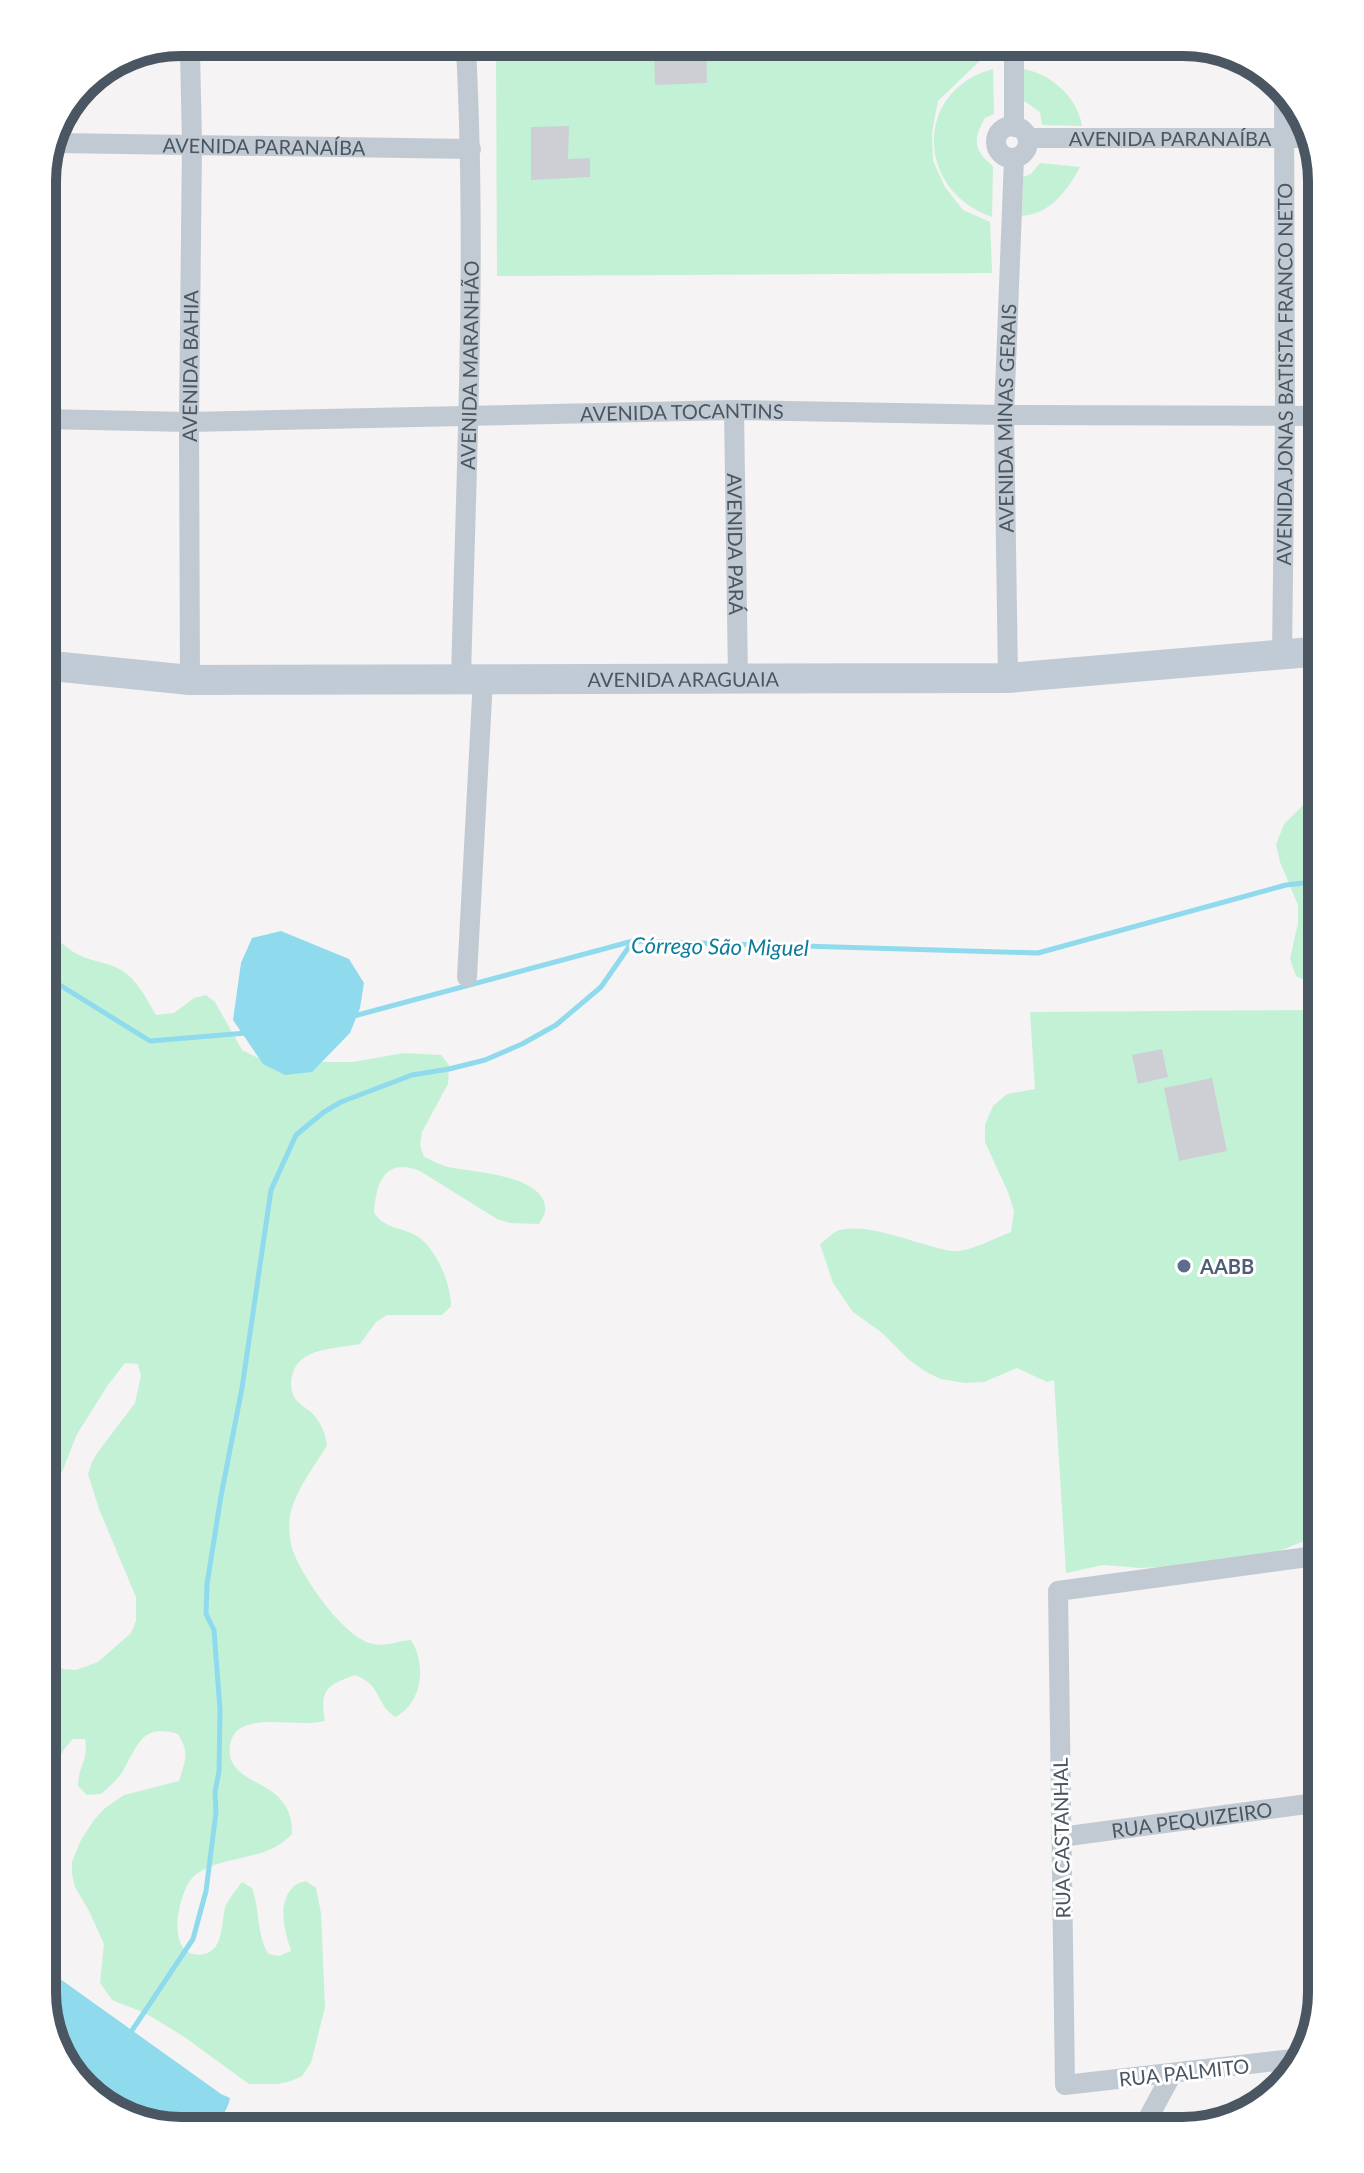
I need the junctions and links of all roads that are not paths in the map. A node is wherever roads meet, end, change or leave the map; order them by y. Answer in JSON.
{"nodes":[{"id":1,"x":190,"y":56,"type":"edge"},
{"id":2,"x":466,"y":56,"type":"edge"},
{"id":3,"x":1015,"y":56,"type":"edge"},
{"id":4,"x":1284,"y":108,"type":"edge"},
{"id":5,"x":1021,"y":132,"type":"junction"},
{"id":6,"x":1284,"y":138,"type":"junction"},
{"id":7,"x":1300,"y":138,"type":"edge"},
{"id":8,"x":62,"y":143,"type":"edge"},
{"id":9,"x":192,"y":143,"type":"junction"},
{"id":10,"x":471,"y":149,"type":"junction"},
{"id":11,"x":1014,"y":158,"type":"junction"},
{"id":12,"x":734,"y":410,"type":"junction"},
{"id":13,"x":1004,"y":415,"type":"junction"},
{"id":14,"x":1285,"y":416,"type":"junction"},
{"id":15,"x":1308,"y":416,"type":"edge"},
{"id":16,"x":468,"y":417,"type":"junction"},
{"id":17,"x":56,"y":419,"type":"edge"},
{"id":18,"x":189,"y":422,"type":"junction"},
{"id":19,"x":1308,"y":652,"type":"edge"},
{"id":20,"x":1282,"y":654,"type":"junction"},
{"id":21,"x":56,"y":666,"type":"edge"},
{"id":22,"x":1008,"y":678,"type":"junction"},
{"id":23,"x":472,"y":679,"type":"junction"},
{"id":24,"x":738,"y":679,"type":"junction"},
{"id":25,"x":190,"y":680,"type":"junction"},
{"id":26,"x":467,"y":977,"type":"dead end"},
{"id":27,"x":1308,"y":1557,"type":"edge"},
{"id":28,"x":1308,"y":1804,"type":"edge"},
{"id":29,"x":1061,"y":1837,"type":"junction"},
{"id":30,"x":1288,"y":2060,"type":"edge"},
{"id":31,"x":1172,"y":2074,"type":"junction"},
{"id":32,"x":1065,"y":2085,"type":"joint"},
{"id":33,"x":1149,"y":2117,"type":"edge"}],
"edges":[{"from":1,"to":9,"type":"street","name":"AVENIDA BAHIA"},
{"from":2,"to":10,"type":"street","name":"AVENIDA MARANHÃO"},
{"from":3,"to":5,"type":"street","name":"AVENIDA MINAS GERAIS"},
{"from":4,"to":6,"type":"street","name":"AVENIDA JONAS BATISTA FRANCO NETO"},
{"from":5,"to":6,"type":"street","name":"AVENIDA PARANAÍBA"},
{"from":5,"to":11,"type":"street"},
{"from":5,"to":11,"type":"street","name":"AVENIDA MINAS GERAIS"},
{"from":6,"to":7,"type":"street","name":"AVENIDA PARANAÍBA"},
{"from":6,"to":14,"type":"street","name":"AVENIDA JONAS BATISTA FRANCO NETO"},
{"from":8,"to":9,"type":"street","name":"AVENIDA PARANAÍBA"},
{"from":9,"to":10,"type":"street","name":"AVENIDA PARANAÍBA"},
{"from":9,"to":18,"type":"street","name":"AVENIDA BAHIA"},
{"from":10,"to":16,"type":"street","name":"AVENIDA MARANHÃO"},
{"from":11,"to":13,"type":"street","name":"AVENIDA MINAS GERAIS"},
{"from":12,"to":13,"type":"street","name":"AVENIDA TOCANTINS"},
{"from":12,"to":16,"type":"street","name":"AVENIDA TOCANTINS"},
{"from":12,"to":24,"type":"street","name":"AVENIDA PARÁ"},
{"from":13,"to":14,"type":"street","name":"AVENIDA TOCANTINS"},
{"from":13,"to":22,"type":"street","name":"AVENIDA MINAS GERAIS"},
{"from":14,"to":15,"type":"street","name":"AVENIDA TOCANTINS"},
{"from":14,"to":20,"type":"street","name":"AVENIDA JONAS BATISTA FRANCO NETO"},
{"from":16,"to":18,"type":"street","name":"AVENIDA TOCANTINS"},
{"from":16,"to":23,"type":"street","name":"AVENIDA MARANHÃO"},
{"from":17,"to":18,"type":"street","name":"AVENIDA TOCANTINS"},
{"from":18,"to":25,"type":"street","name":"AVENIDA BAHIA"},
{"from":19,"to":20,"type":"street","name":"AVENIDA ARAGUAIA"},
{"from":20,"to":22,"type":"street","name":"AVENIDA ARAGUAIA"},
{"from":21,"to":25,"type":"street","name":"AVENIDA ARAGUAIA"},
{"from":22,"to":24,"type":"street","name":"AVENIDA ARAGUAIA"},
{"from":23,"to":24,"type":"street","name":"AVENIDA ARAGUAIA"},
{"from":23,"to":25,"type":"street","name":"AVENIDA ARAGUAIA"},
{"from":23,"to":26,"type":"street","name":"AVENIDA MARANHÃO"},
{"from":27,"to":29,"type":"street","name":"RUA CASTANHAL"},
{"from":28,"to":29,"type":"street","name":"RUA PEQUIZEIRO"},
{"from":29,"to":32,"type":"street","name":"RUA CASTANHAL"},
{"from":30,"to":31,"type":"street","name":"RUA PALMITO"},
{"from":31,"to":32,"type":"street","name":"RUA PALMITO"},
{"from":31,"to":33,"type":"street"}]}
